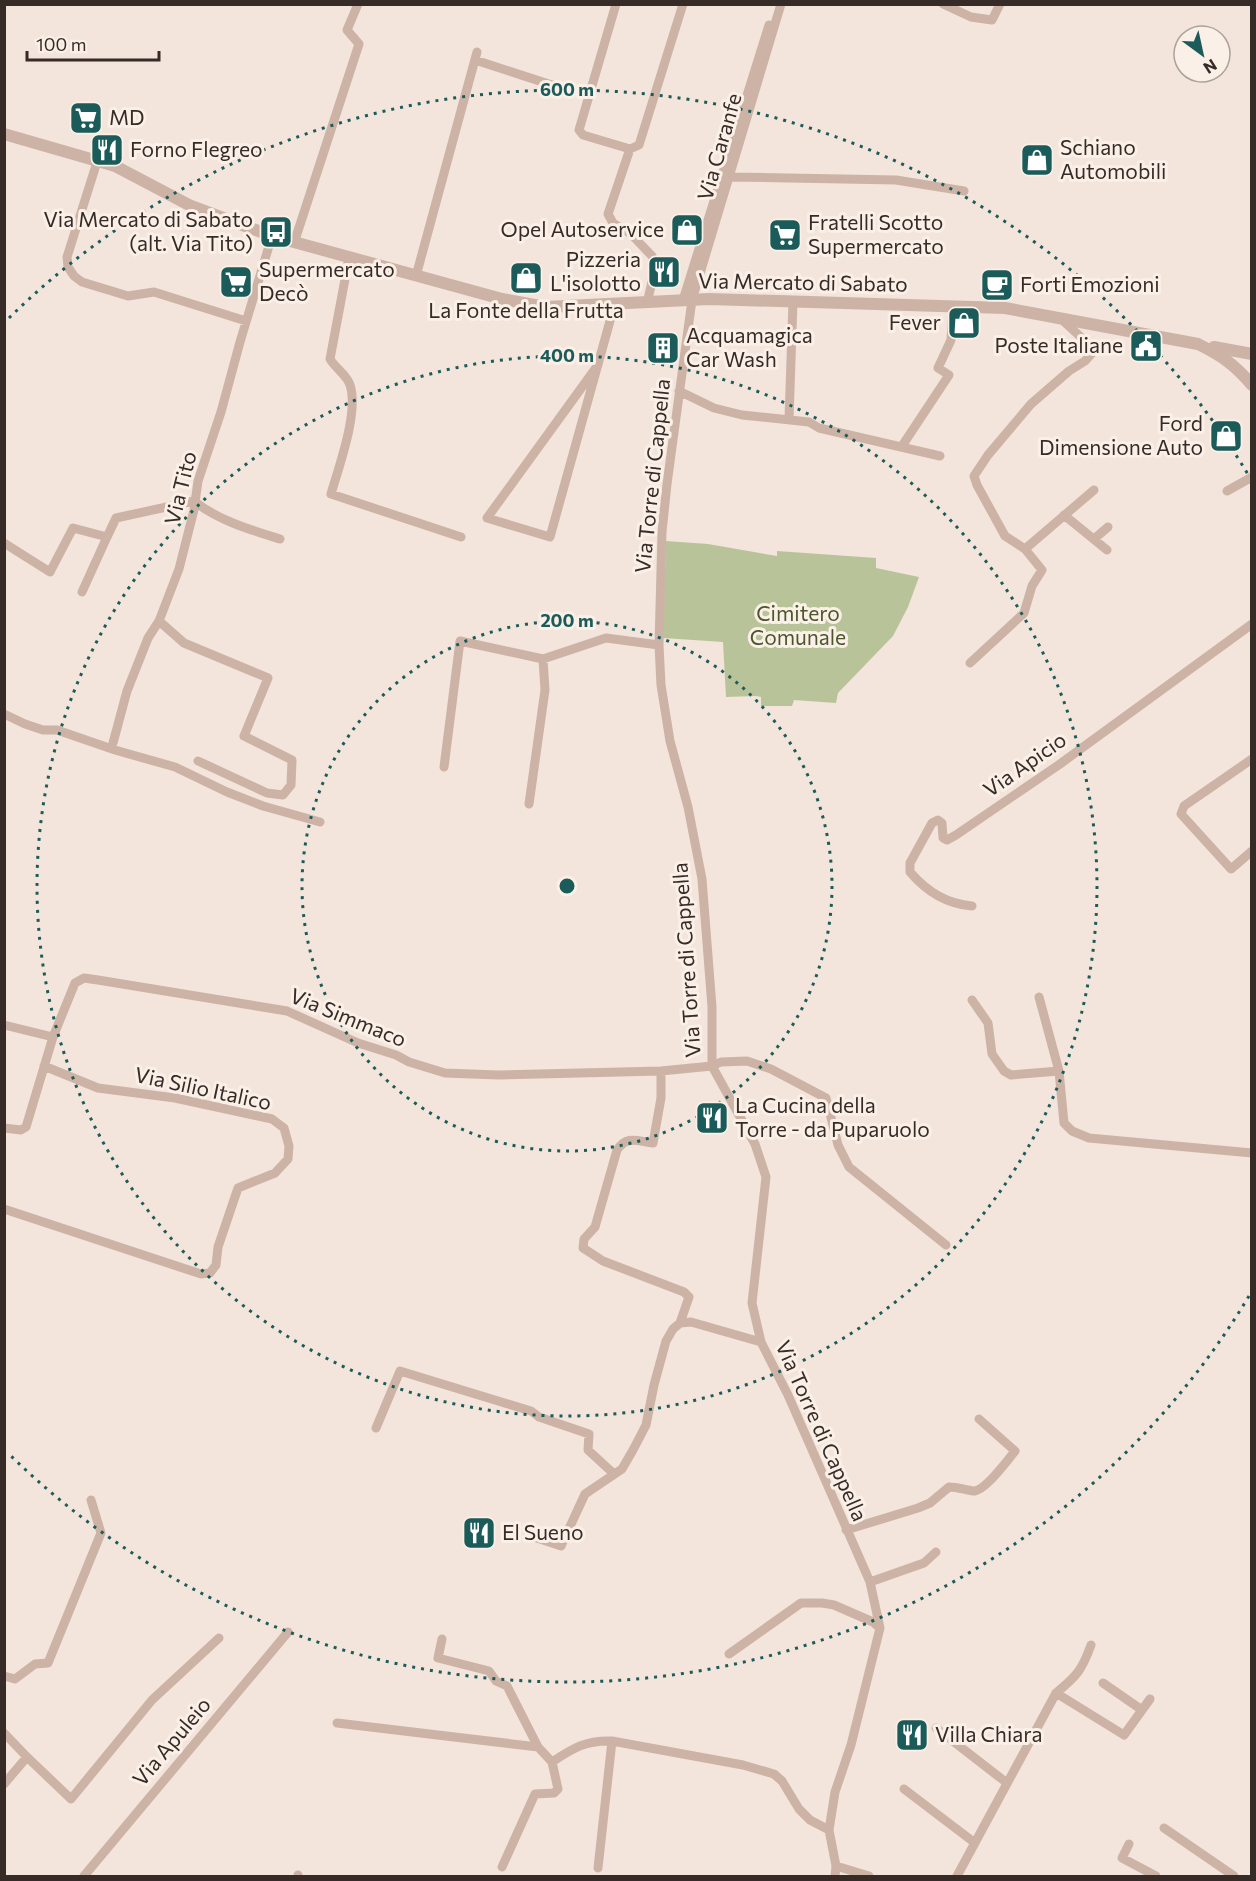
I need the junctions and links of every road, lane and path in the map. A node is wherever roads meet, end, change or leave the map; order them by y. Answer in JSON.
{"nodes":[{"id":1,"x":358,"y":4,"type":"edge"},
{"id":2,"x":616,"y":4,"type":"edge"},
{"id":3,"x":683,"y":4,"type":"edge"},
{"id":4,"x":775,"y":4,"type":"edge"},
{"id":5,"x":781,"y":4,"type":"edge"},
{"id":6,"x":943,"y":4,"type":"edge"},
{"id":7,"x":1000,"y":4,"type":"edge"},
{"id":8,"x":555,"y":86,"type":"dead end"},
{"id":9,"x":4,"y":134,"type":"edge"},
{"id":10,"x":630,"y":149,"type":"junction"},
{"id":11,"x":97,"y":162,"type":"junction"},
{"id":12,"x":730,"y":177,"type":"junction"},
{"id":13,"x":964,"y":191,"type":"dead end"},
{"id":14,"x":272,"y":236,"type":"junction"},
{"id":15,"x":294,"y":243,"type":"junction"},
{"id":16,"x":349,"y":258,"type":"junction"},
{"id":17,"x":416,"y":276,"type":"junction"},
{"id":18,"x":687,"y":300,"type":"junction"},
{"id":19,"x":793,"y":301,"type":"junction"},
{"id":20,"x":615,"y":303,"type":"junction"},
{"id":21,"x":647,"y":303,"type":"junction"},
{"id":22,"x":953,"y":306,"type":"junction"},
{"id":23,"x":1060,"y":318,"type":"junction"},
{"id":24,"x":246,"y":321,"type":"junction"},
{"id":25,"x":1198,"y":344,"type":"junction"},
{"id":26,"x":1251,"y":355,"type":"edge"},
{"id":27,"x":598,"y":365,"type":"junction"},
{"id":28,"x":1245,"y":368,"type":"edge"},
{"id":29,"x":1251,"y":385,"type":"edge"},
{"id":30,"x":679,"y":391,"type":"junction"},
{"id":31,"x":789,"y":419,"type":"junction"},
{"id":32,"x":902,"y":446,"type":"junction"},
{"id":33,"x":940,"y":456,"type":"dead end"},
{"id":34,"x":1251,"y":477,"type":"edge"},
{"id":35,"x":1094,"y":490,"type":"dead end"},
{"id":36,"x":1227,"y":491,"type":"dead end"},
{"id":37,"x":194,"y":501,"type":"junction"},
{"id":38,"x":1064,"y":515,"type":"junction"},
{"id":39,"x":1108,"y":527,"type":"dead end"},
{"id":40,"x":107,"y":537,"type":"junction"},
{"id":41,"x":460,"y":537,"type":"dead end"},
{"id":42,"x":280,"y":538,"type":"dead end"},
{"id":43,"x":1094,"y":539,"type":"junction"},
{"id":44,"x":4,"y":543,"type":"edge"},
{"id":45,"x":1025,"y":549,"type":"junction"},
{"id":46,"x":1107,"y":550,"type":"dead end"},
{"id":47,"x":82,"y":592,"type":"dead end"},
{"id":48,"x":159,"y":621,"type":"junction"},
{"id":49,"x":1251,"y":624,"type":"edge"},
{"id":50,"x":658,"y":645,"type":"junction"},
{"id":51,"x":543,"y":658,"type":"junction"},
{"id":52,"x":970,"y":663,"type":"dead end"},
{"id":53,"x":4,"y":714,"type":"edge"},
{"id":54,"x":113,"y":743,"type":"dead end"},
{"id":55,"x":1251,"y":759,"type":"edge"},
{"id":56,"x":198,"y":760,"type":"dead end"},
{"id":57,"x":444,"y":767,"type":"dead end"},
{"id":58,"x":529,"y":804,"type":"dead end"},
{"id":59,"x":320,"y":822,"type":"dead end"},
{"id":60,"x":1251,"y":851,"type":"edge"},
{"id":61,"x":972,"y":906,"type":"dead end"},
{"id":62,"x":1039,"y":997,"type":"dead end"},
{"id":63,"x":972,"y":1000,"type":"dead end"},
{"id":64,"x":4,"y":1025,"type":"edge"},
{"id":65,"x":53,"y":1037,"type":"junction"},
{"id":66,"x":44,"y":1066,"type":"junction"},
{"id":67,"x":712,"y":1066,"type":"junction"},
{"id":68,"x":661,"y":1071,"type":"junction"},
{"id":69,"x":1059,"y":1071,"type":"junction"},
{"id":70,"x":4,"y":1128,"type":"edge"},
{"id":71,"x":1251,"y":1153,"type":"edge"},
{"id":72,"x":4,"y":1209,"type":"edge"},
{"id":73,"x":946,"y":1245,"type":"dead end"},
{"id":74,"x":680,"y":1323,"type":"junction"},
{"id":75,"x":761,"y":1342,"type":"junction"},
{"id":76,"x":979,"y":1419,"type":"dead end"},
{"id":77,"x":376,"y":1428,"type":"dead end"},
{"id":78,"x":614,"y":1474,"type":"junction"},
{"id":79,"x":91,"y":1500,"type":"dead end"},
{"id":80,"x":846,"y":1530,"type":"junction"},
{"id":81,"x":528,"y":1534,"type":"dead end"},
{"id":82,"x":936,"y":1552,"type":"dead end"},
{"id":83,"x":870,"y":1582,"type":"junction"},
{"id":84,"x":880,"y":1628,"type":"junction"},
{"id":85,"x":288,"y":1632,"type":"dead end"},
{"id":86,"x":219,"y":1638,"type":"dead end"},
{"id":87,"x":442,"y":1639,"type":"dead end"},
{"id":88,"x":1091,"y":1645,"type":"dead end"},
{"id":89,"x":729,"y":1654,"type":"dead end"},
{"id":90,"x":4,"y":1676,"type":"edge"},
{"id":91,"x":1103,"y":1683,"type":"dead end"},
{"id":92,"x":1056,"y":1693,"type":"junction"},
{"id":93,"x":1150,"y":1699,"type":"dead end"},
{"id":94,"x":1142,"y":1710,"type":"junction"},
{"id":95,"x":337,"y":1723,"type":"dead end"},
{"id":96,"x":936,"y":1728,"type":"dead end"},
{"id":97,"x":4,"y":1733,"type":"edge"},
{"id":98,"x":612,"y":1741,"type":"junction"},
{"id":99,"x":538,"y":1747,"type":"junction"},
{"id":100,"x":27,"y":1757,"type":"junction"},
{"id":101,"x":552,"y":1762,"type":"junction"},
{"id":102,"x":1007,"y":1783,"type":"junction"},
{"id":103,"x":4,"y":1784,"type":"edge"},
{"id":104,"x":904,"y":1789,"type":"dead end"},
{"id":105,"x":1164,"y":1828,"type":"dead end"},
{"id":106,"x":829,"y":1830,"type":"junction"},
{"id":107,"x":975,"y":1843,"type":"junction"},
{"id":108,"x":1130,"y":1844,"type":"dead end"},
{"id":109,"x":836,"y":1866,"type":"junction"},
{"id":110,"x":502,"y":1867,"type":"dead end"},
{"id":111,"x":598,"y":1868,"type":"dead end"},
{"id":112,"x":84,"y":1876,"type":"edge"},
{"id":113,"x":835,"y":1876,"type":"edge"},
{"id":114,"x":869,"y":1876,"type":"edge"},
{"id":115,"x":957,"y":1876,"type":"edge"},
{"id":116,"x":1156,"y":1876,"type":"edge"},
{"id":117,"x":1234,"y":1876,"type":"edge"}],
"edges":[{"from":1,"to":15,"type":"street"},
{"from":2,"to":10,"type":"street"},
{"from":3,"to":10,"type":"street"},
{"from":4,"to":18,"type":"street"},
{"from":5,"to":12,"type":"street","name":"Via Caranfe"},
{"from":6,"to":7,"type":"street"},
{"from":8,"to":17,"type":"street"},
{"from":9,"to":11,"type":"street","name":"Via Mercato di Sabato"},
{"from":10,"to":21,"type":"street"},
{"from":11,"to":14,"type":"street","name":"Via Mercato di Sabato"},
{"from":11,"to":24,"type":"street"},
{"from":12,"to":13,"type":"street"},
{"from":12,"to":18,"type":"street","name":"Via Caranfe"},
{"from":14,"to":15,"type":"street","name":"Via Mercato di Sabato"},
{"from":14,"to":24,"type":"street","name":"Via Tito"},
{"from":15,"to":16,"type":"street","name":"Via Mercato di Sabato"},
{"from":16,"to":17,"type":"street","name":"Via Mercato di Sabato"},
{"from":16,"to":41,"type":"street"},
{"from":17,"to":20,"type":"street","name":"Via Mercato di Sabato"},
{"from":18,"to":19,"type":"street","name":"Via Mercato di Sabato"},
{"from":18,"to":21,"type":"street","name":"Via Mercato di Sabato"},
{"from":18,"to":30,"type":"street","name":"Via Torre di Cappella"},
{"from":19,"to":22,"type":"street","name":"Via Mercato di Sabato"},
{"from":19,"to":31,"type":"street"},
{"from":20,"to":21,"type":"street","name":"Via Mercato di Sabato"},
{"from":20,"to":27,"type":"street"},
{"from":22,"to":23,"type":"street","name":"Via Mercato di Sabato"},
{"from":22,"to":32,"type":"street"},
{"from":23,"to":25,"type":"street","name":"Via Mercato di Sabato"},
{"from":23,"to":45,"type":"street"},
{"from":24,"to":37,"type":"street","name":"Via Tito"},
{"from":25,"to":26,"type":"street"},
{"from":25,"to":28,"type":"street","name":"Via Mercato di Sabato"},
{"from":26,"to":28,"type":"street"},
{"from":27,"to":27,"type":"street"},
{"from":28,"to":29,"type":"street","name":"Via Mercato di Sabato"},
{"from":30,"to":31,"type":"street"},
{"from":30,"to":50,"type":"street","name":"Via Torre di Cappella"},
{"from":31,"to":32,"type":"street"},
{"from":32,"to":33,"type":"street"},
{"from":34,"to":36,"type":"street"},
{"from":35,"to":38,"type":"street"},
{"from":37,"to":40,"type":"street"},
{"from":37,"to":42,"type":"street"},
{"from":37,"to":48,"type":"street","name":"Via Tito"},
{"from":38,"to":43,"type":"street"},
{"from":38,"to":45,"type":"street"},
{"from":39,"to":43,"type":"street"},
{"from":40,"to":44,"type":"street"},
{"from":40,"to":47,"type":"street"},
{"from":43,"to":46,"type":"street"},
{"from":45,"to":52,"type":"street"},
{"from":48,"to":54,"type":"street","name":"Via Tito"},
{"from":48,"to":56,"type":"street"},
{"from":49,"to":61,"type":"street","name":"Via Apicio"},
{"from":50,"to":51,"type":"street"},
{"from":50,"to":67,"type":"street","name":"Via Torre di Cappella"},
{"from":51,"to":57,"type":"street"},
{"from":51,"to":58,"type":"street"},
{"from":53,"to":59,"type":"street"},
{"from":55,"to":60,"type":"street"},
{"from":62,"to":69,"type":"street"},
{"from":63,"to":69,"type":"street"},
{"from":64,"to":65,"type":"street"},
{"from":65,"to":66,"type":"street","name":"Via Simmaco"},
{"from":65,"to":68,"type":"street","name":"Via Simmaco"},
{"from":66,"to":70,"type":"street","name":"Via Simmaco"},
{"from":66,"to":72,"type":"street","name":"Via Silio Italico"},
{"from":67,"to":68,"type":"street","name":"Via Simmaco"},
{"from":67,"to":73,"type":"street","name":"Via Simmaco"},
{"from":67,"to":75,"type":"street","name":"Via Torre di Cappella"},
{"from":68,"to":74,"type":"street"},
{"from":69,"to":71,"type":"street"},
{"from":74,"to":75,"type":"street"},
{"from":74,"to":78,"type":"street"},
{"from":75,"to":80,"type":"street","name":"Via Torre di Cappella"},
{"from":76,"to":80,"type":"street"},
{"from":77,"to":78,"type":"street"},
{"from":78,"to":81,"type":"street"},
{"from":79,"to":90,"type":"street"},
{"from":80,"to":83,"type":"street","name":"Via Torre di Cappella"},
{"from":82,"to":83,"type":"street"},
{"from":83,"to":84,"type":"street","name":"Via Torre di Cappella"},
{"from":84,"to":89,"type":"street"},
{"from":84,"to":106,"type":"street","name":"Via Torre di Cappella"},
{"from":85,"to":112,"type":"street","name":"Via Apuleio"},
{"from":86,"to":100,"type":"street"},
{"from":87,"to":99,"type":"street"},
{"from":88,"to":92,"type":"street"},
{"from":91,"to":94,"type":"street"},
{"from":92,"to":94,"type":"street"},
{"from":92,"to":102,"type":"street"},
{"from":93,"to":94,"type":"street"},
{"from":95,"to":99,"type":"street"},
{"from":96,"to":102,"type":"street"},
{"from":97,"to":100,"type":"street"},
{"from":98,"to":101,"type":"street"},
{"from":98,"to":106,"type":"street"},
{"from":98,"to":111,"type":"street"},
{"from":99,"to":101,"type":"street"},
{"from":100,"to":103,"type":"street"},
{"from":101,"to":110,"type":"street"},
{"from":102,"to":107,"type":"street"},
{"from":104,"to":107,"type":"street"},
{"from":105,"to":117,"type":"street"},
{"from":106,"to":109,"type":"street","name":"Via Torre di Cappella"},
{"from":107,"to":115,"type":"street"},
{"from":108,"to":116,"type":"street"},
{"from":109,"to":113,"type":"street","name":"Via Torre di Cappella"},
{"from":109,"to":114,"type":"street"}]}
